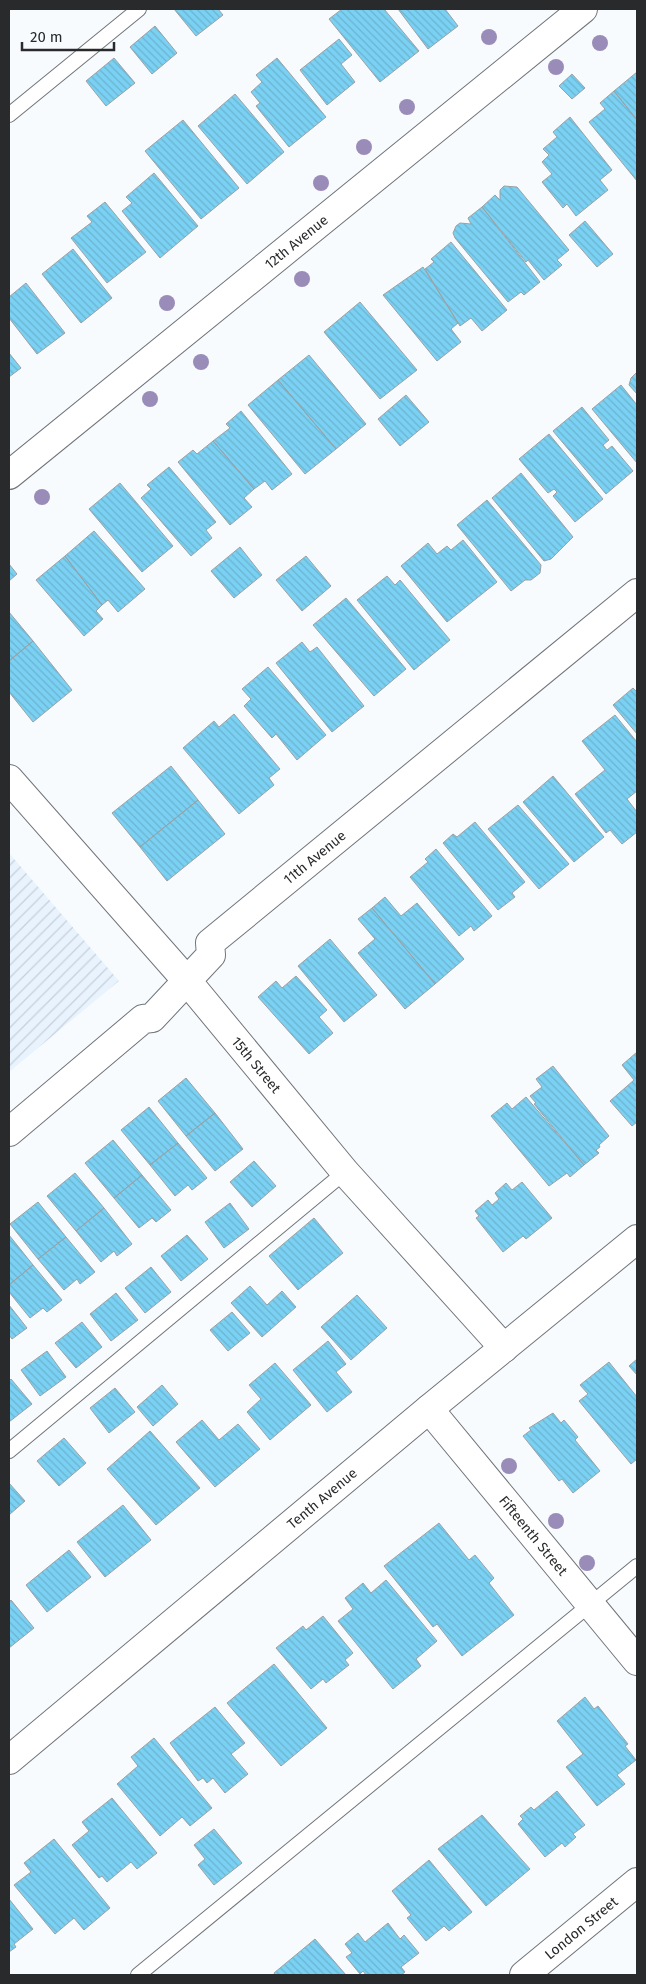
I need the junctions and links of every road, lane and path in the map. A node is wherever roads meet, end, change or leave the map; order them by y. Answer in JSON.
{"nodes":[{"id":1,"x":139,"y":9,"type":"edge"},
{"id":2,"x":583,"y":9,"type":"edge"},
{"id":3,"x":9,"y":115,"type":"edge"},
{"id":4,"x":9,"y":475,"type":"edge"},
{"id":5,"x":637,"y":593,"type":"edge"},
{"id":6,"x":9,"y":779,"type":"edge"},
{"id":7,"x":188,"y":982,"type":"junction"},
{"id":8,"x":9,"y":1132,"type":"edge"},
{"id":9,"x":345,"y":1172,"type":"junction"},
{"id":10,"x":637,"y":1239,"type":"edge"},
{"id":11,"x":504,"y":1348,"type":"junction"},
{"id":12,"x":429,"y":1409,"type":"junction"},
{"id":13,"x":9,"y":1451,"type":"edge"},
{"id":14,"x":637,"y":1566,"type":"edge"},
{"id":15,"x":590,"y":1604,"type":"junction"},
{"id":16,"x":637,"y":1661,"type":"edge"},
{"id":17,"x":9,"y":1760,"type":"edge"},
{"id":18,"x":637,"y":1882,"type":"edge"},
{"id":19,"x":138,"y":1975,"type":"edge"},
{"id":20,"x":524,"y":1975,"type":"edge"}],
"edges":[{"from":1,"to":3,"type":"lane"},
{"from":2,"to":4,"type":"street","name":"12th Avenue"},
{"from":5,"to":7,"type":"street","name":"11th Avenue"},
{"from":6,"to":7,"type":"street","name":"15th Street"},
{"from":7,"to":8,"type":"street","name":"11th Avenue"},
{"from":7,"to":9,"type":"street","name":"15th Street"},
{"from":9,"to":11,"type":"street","name":"15th Street"},
{"from":9,"to":13,"type":"lane"},
{"from":10,"to":11,"type":"street","name":"Tenth Avenue"},
{"from":11,"to":12,"type":"street","name":"Tenth Avenue"},
{"from":12,"to":15,"type":"street","name":"Fifteenth Street"},
{"from":12,"to":17,"type":"street","name":"Tenth Avenue"},
{"from":14,"to":15,"type":"lane"},
{"from":15,"to":16,"type":"street","name":"Fifteenth Street"},
{"from":15,"to":19,"type":"lane"},
{"from":18,"to":20,"type":"street","name":"London Street"}]}
